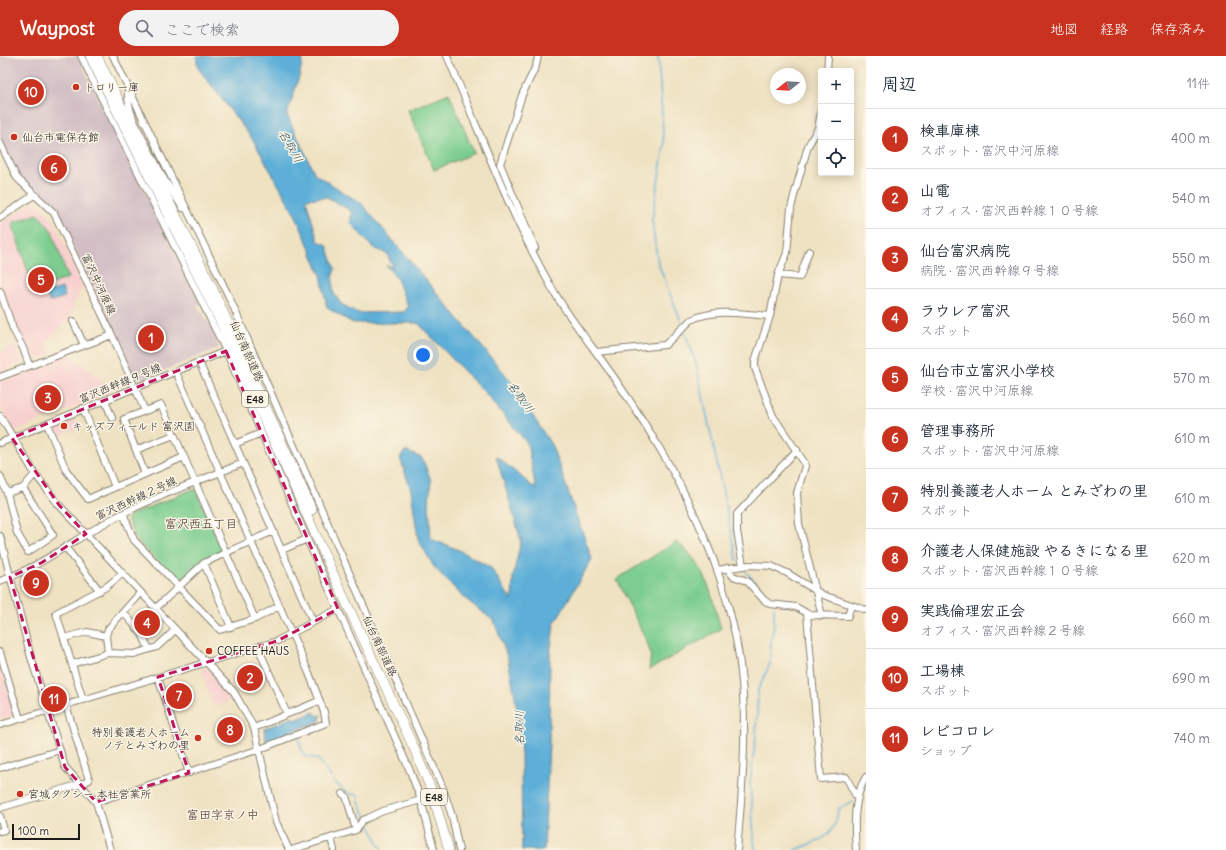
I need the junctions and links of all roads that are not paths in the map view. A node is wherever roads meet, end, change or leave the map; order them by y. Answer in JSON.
{"nodes":[{"id":1,"x":81,"y":56,"type":"edge"},
{"id":2,"x":90,"y":56,"type":"edge"},
{"id":3,"x":97,"y":56,"type":"edge"},
{"id":4,"x":113,"y":56,"type":"edge"},
{"id":5,"x":447,"y":56,"type":"edge"},
{"id":6,"x":538,"y":56,"type":"edge"},
{"id":7,"x":828,"y":56,"type":"edge"},
{"id":8,"x":827,"y":68,"type":"edge"},
{"id":9,"x":128,"y":89,"type":"junction"},
{"id":10,"x":818,"y":128,"type":"edge"},
{"id":11,"x":0,"y":142,"type":"edge"},
{"id":12,"x":34,"y":195,"type":"junction"},
{"id":13,"x":187,"y":210,"type":"junction"},
{"id":14,"x":0,"y":218,"type":"edge"},
{"id":15,"x":809,"y":250,"type":"dead end"},
{"id":16,"x":543,"y":272,"type":"junction"},
{"id":17,"x":778,"y":275,"type":"junction"},
{"id":18,"x":0,"y":291,"type":"edge"},
{"id":19,"x":770,"y":316,"type":"junction"},
{"id":20,"x":73,"y":320,"type":"dead end"},
{"id":21,"x":112,"y":335,"type":"junction"},
{"id":22,"x":84,"y":345,"type":"junction"},
{"id":23,"x":226,"y":351,"type":"junction"},
{"id":24,"x":596,"y":352,"type":"junction"},
{"id":25,"x":199,"y":362,"type":"junction"},
{"id":26,"x":28,"y":365,"type":"junction"},
{"id":27,"x":176,"y":372,"type":"junction"},
{"id":28,"x":0,"y":377,"type":"edge"},
{"id":29,"x":135,"y":388,"type":"junction"},
{"id":30,"x":105,"y":400,"type":"junction"},
{"id":31,"x":84,"y":408,"type":"junction"},
{"id":32,"x":145,"y":411,"type":"junction"},
{"id":33,"x":0,"y":416,"type":"edge"},
{"id":34,"x":112,"y":418,"type":"dead end"},
{"id":35,"x":47,"y":424,"type":"junction"},
{"id":36,"x":261,"y":433,"type":"junction"},
{"id":37,"x":174,"y":435,"type":"junction"},
{"id":38,"x":12,"y":438,"type":"junction"},
{"id":39,"x":0,"y":443,"type":"edge"},
{"id":40,"x":235,"y":444,"type":"junction"},
{"id":41,"x":136,"y":450,"type":"junction"},
{"id":42,"x":797,"y":450,"type":"junction"},
{"id":43,"x":184,"y":457,"type":"junction"},
{"id":44,"x":243,"y":463,"type":"junction"},
{"id":45,"x":220,"y":472,"type":"junction"},
{"id":46,"x":35,"y":474,"type":"junction"},
{"id":47,"x":145,"y":474,"type":"junction"},
{"id":48,"x":0,"y":476,"type":"edge"},
{"id":49,"x":195,"y":483,"type":"junction"},
{"id":50,"x":115,"y":487,"type":"junction"},
{"id":51,"x":23,"y":488,"type":"junction"},
{"id":52,"x":7,"y":493,"type":"junction"},
{"id":53,"x":123,"y":513,"type":"junction"},
{"id":54,"x":273,"y":531,"type":"junction"},
{"id":55,"x":85,"y":534,"type":"junction"},
{"id":56,"x":0,"y":536,"type":"edge"},
{"id":57,"x":307,"y":539,"type":"junction"},
{"id":58,"x":251,"y":541,"type":"junction"},
{"id":59,"x":66,"y":548,"type":"junction"},
{"id":60,"x":282,"y":550,"type":"junction"},
{"id":61,"x":226,"y":552,"type":"junction"},
{"id":62,"x":204,"y":563,"type":"junction"},
{"id":63,"x":743,"y":566,"type":"junction"},
{"id":64,"x":727,"y":568,"type":"junction"},
{"id":65,"x":717,"y":570,"type":"junction"},
{"id":66,"x":122,"y":574,"type":"junction"},
{"id":67,"x":10,"y":577,"type":"junction"},
{"id":68,"x":0,"y":581,"type":"edge"},
{"id":69,"x":178,"y":587,"type":"junction"},
{"id":70,"x":100,"y":591,"type":"junction"},
{"id":71,"x":817,"y":591,"type":"junction"},
{"id":72,"x":140,"y":593,"type":"junction"},
{"id":73,"x":279,"y":606,"type":"junction"},
{"id":74,"x":851,"y":606,"type":"junction"},
{"id":75,"x":155,"y":609,"type":"junction"},
{"id":76,"x":338,"y":609,"type":"junction"},
{"id":77,"x":866,"y":610,"type":"edge"},
{"id":78,"x":123,"y":612,"type":"junction"},
{"id":79,"x":807,"y":614,"type":"junction"},
{"id":80,"x":822,"y":616,"type":"junction"},
{"id":81,"x":255,"y":619,"type":"junction"},
{"id":82,"x":313,"y":622,"type":"junction"},
{"id":83,"x":231,"y":627,"type":"junction"},
{"id":84,"x":175,"y":630,"type":"junction"},
{"id":85,"x":291,"y":633,"type":"junction"},
{"id":86,"x":106,"y":636,"type":"junction"},
{"id":87,"x":64,"y":638,"type":"junction"},
{"id":88,"x":258,"y":647,"type":"junction"},
{"id":89,"x":149,"y":649,"type":"junction"},
{"id":90,"x":0,"y":652,"type":"edge"},
{"id":91,"x":108,"y":653,"type":"junction"},
{"id":92,"x":206,"y":663,"type":"junction"},
{"id":93,"x":72,"y":664,"type":"junction"},
{"id":94,"x":158,"y":677,"type":"junction"},
{"id":95,"x":83,"y":700,"type":"junction"},
{"id":96,"x":320,"y":701,"type":"junction"},
{"id":97,"x":66,"y":705,"type":"junction"},
{"id":98,"x":47,"y":711,"type":"junction"},
{"id":99,"x":287,"y":714,"type":"junction"},
{"id":100,"x":20,"y":719,"type":"junction"},
{"id":101,"x":0,"y":725,"type":"edge"},
{"id":102,"x":254,"y":728,"type":"junction"},
{"id":103,"x":413,"y":746,"type":"junction"},
{"id":104,"x":260,"y":749,"type":"junction"},
{"id":105,"x":60,"y":750,"type":"junction"},
{"id":106,"x":0,"y":768,"type":"edge"},
{"id":107,"x":189,"y":773,"type":"junction"},
{"id":108,"x":866,"y":778,"type":"edge"},
{"id":109,"x":80,"y":784,"type":"junction"},
{"id":110,"x":343,"y":794,"type":"dead end"},
{"id":111,"x":858,"y":798,"type":"junction"},
{"id":112,"x":421,"y":800,"type":"junction"},
{"id":113,"x":96,"y":802,"type":"junction"},
{"id":114,"x":0,"y":808,"type":"edge"},
{"id":115,"x":0,"y":816,"type":"edge"},
{"id":116,"x":356,"y":830,"type":"junction"},
{"id":117,"x":0,"y":832,"type":"edge"},
{"id":118,"x":331,"y":838,"type":"junction"},
{"id":119,"x":110,"y":850,"type":"edge"},
{"id":120,"x":290,"y":850,"type":"edge"},
{"id":121,"x":334,"y":850,"type":"edge"},
{"id":122,"x":434,"y":850,"type":"edge"},
{"id":123,"x":449,"y":850,"type":"edge"},
{"id":124,"x":459,"y":850,"type":"edge"},
{"id":125,"x":737,"y":850,"type":"edge"},
{"id":126,"x":856,"y":850,"type":"edge"}],
"edges":[{"from":1,"to":23,"type":"street"},
{"from":2,"to":103,"type":"highway","name":"仙台南部道路","number":"E48"},
{"from":3,"to":103,"type":"highway","name":"仙台南部道路","number":"E48"},
{"from":4,"to":9,"type":"street"},
{"from":5,"to":16,"type":"street"},
{"from":6,"to":16,"type":"street"},
{"from":7,"to":8,"type":"street"},
{"from":9,"to":13,"type":"street"},
{"from":9,"to":13,"type":"street"},
{"from":10,"to":17,"type":"street"},
{"from":11,"to":12,"type":"street","name":"富沢中河原線"},
{"from":12,"to":14,"type":"street"},
{"from":12,"to":21,"type":"street","name":"富沢中河原線"},
{"from":13,"to":124,"type":"street"},
{"from":15,"to":17,"type":"street"},
{"from":16,"to":24,"type":"street"},
{"from":17,"to":19,"type":"street"},
{"from":18,"to":26,"type":"street"},
{"from":19,"to":24,"type":"street"},
{"from":19,"to":42,"type":"street"},
{"from":20,"to":22,"type":"street"},
{"from":21,"to":22,"type":"street"},
{"from":21,"to":29,"type":"street","name":"富沢中河原線"},
{"from":22,"to":26,"type":"street"},
{"from":23,"to":25,"type":"street","name":"富沢西幹線９号線"},
{"from":23,"to":36,"type":"street"},
{"from":24,"to":65,"type":"street"},
{"from":25,"to":27,"type":"street","name":"富沢西幹線９号線"},
{"from":25,"to":40,"type":"street"},
{"from":26,"to":28,"type":"street"},
{"from":27,"to":29,"type":"street","name":"富沢西幹線９号線"},
{"from":27,"to":45,"type":"street"},
{"from":29,"to":30,"type":"street","name":"富沢西幹線９号線"},
{"from":29,"to":32,"type":"street","name":"富沢中河原線"},
{"from":30,"to":31,"type":"street","name":"富沢西幹線９号線"},
{"from":30,"to":34,"type":"street"},
{"from":31,"to":35,"type":"street","name":"富沢西幹線９号線"},
{"from":31,"to":50,"type":"street"},
{"from":32,"to":37,"type":"street"},
{"from":32,"to":41,"type":"street"},
{"from":33,"to":38,"type":"street"},
{"from":35,"to":38,"type":"street","name":"富沢西幹線９号線"},
{"from":35,"to":50,"type":"street"},
{"from":36,"to":40,"type":"street"},
{"from":36,"to":57,"type":"street"},
{"from":37,"to":41,"type":"street"},
{"from":37,"to":43,"type":"street"},
{"from":38,"to":39,"type":"street","name":"富沢西幹線９号線"},
{"from":38,"to":46,"type":"street"},
{"from":40,"to":44,"type":"street"},
{"from":41,"to":47,"type":"street"},
{"from":42,"to":63,"type":"street"},
{"from":42,"to":71,"type":"street"},
{"from":43,"to":47,"type":"street"},
{"from":43,"to":49,"type":"street"},
{"from":44,"to":45,"type":"street","name":"富沢西幹線２号線"},
{"from":44,"to":54,"type":"street"},
{"from":45,"to":49,"type":"street","name":"富沢西幹線２号線"},
{"from":45,"to":58,"type":"street"},
{"from":46,"to":51,"type":"street"},
{"from":46,"to":55,"type":"street"},
{"from":47,"to":50,"type":"street"},
{"from":48,"to":52,"type":"street"},
{"from":49,"to":53,"type":"street","name":"富沢西幹線２号線"},
{"from":49,"to":61,"type":"street"},
{"from":51,"to":52,"type":"street"},
{"from":51,"to":52,"type":"street"},
{"from":53,"to":55,"type":"street","name":"富沢西幹線２号線"},
{"from":53,"to":69,"type":"street"},
{"from":54,"to":58,"type":"street"},
{"from":54,"to":60,"type":"street"},
{"from":55,"to":59,"type":"street","name":"富沢西幹線２号線"},
{"from":55,"to":66,"type":"street"},
{"from":56,"to":67,"type":"street"},
{"from":57,"to":60,"type":"street"},
{"from":57,"to":76,"type":"street"},
{"from":58,"to":61,"type":"street"},
{"from":58,"to":73,"type":"street"},
{"from":59,"to":67,"type":"street","name":"富沢西幹線２号線"},
{"from":59,"to":70,"type":"street"},
{"from":60,"to":82,"type":"street"},
{"from":61,"to":62,"type":"street"},
{"from":61,"to":81,"type":"street"},
{"from":62,"to":69,"type":"street"},
{"from":62,"to":83,"type":"street"},
{"from":63,"to":64,"type":"street"},
{"from":63,"to":71,"type":"street"},
{"from":64,"to":65,"type":"street"},
{"from":64,"to":79,"type":"street"},
{"from":65,"to":125,"type":"street"},
{"from":66,"to":70,"type":"street"},
{"from":66,"to":72,"type":"street"},
{"from":67,"to":68,"type":"street","name":"富沢西幹線２号線"},
{"from":67,"to":98,"type":"street"},
{"from":69,"to":75,"type":"street"},
{"from":69,"to":83,"type":"street"},
{"from":70,"to":87,"type":"street"},
{"from":71,"to":74,"type":"street"},
{"from":71,"to":80,"type":"street"},
{"from":72,"to":75,"type":"street"},
{"from":72,"to":78,"type":"street"},
{"from":73,"to":81,"type":"street"},
{"from":73,"to":85,"type":"street"},
{"from":74,"to":77,"type":"street"},
{"from":74,"to":80,"type":"street"},
{"from":75,"to":84,"type":"street"},
{"from":76,"to":82,"type":"street"},
{"from":76,"to":112,"type":"street"},
{"from":78,"to":86,"type":"street"},
{"from":78,"to":89,"type":"street"},
{"from":79,"to":80,"type":"street"},
{"from":79,"to":111,"type":"street"},
{"from":81,"to":83,"type":"street"},
{"from":82,"to":85,"type":"street"},
{"from":84,"to":89,"type":"street"},
{"from":84,"to":92,"type":"street"},
{"from":85,"to":88,"type":"street"},
{"from":85,"to":96,"type":"street"},
{"from":86,"to":87,"type":"street"},
{"from":86,"to":91,"type":"street"},
{"from":87,"to":93,"type":"street"},
{"from":88,"to":92,"type":"street"},
{"from":88,"to":99,"type":"street"},
{"from":89,"to":91,"type":"street"},
{"from":90,"to":100,"type":"street"},
{"from":91,"to":93,"type":"street"},
{"from":92,"to":94,"type":"street"},
{"from":92,"to":102,"type":"street"},
{"from":93,"to":95,"type":"street"},
{"from":94,"to":95,"type":"street"},
{"from":94,"to":107,"type":"street"},
{"from":95,"to":97,"type":"street"},
{"from":96,"to":99,"type":"street"},
{"from":96,"to":104,"type":"street"},
{"from":97,"to":98,"type":"street"},
{"from":97,"to":109,"type":"street"},
{"from":98,"to":100,"type":"street"},
{"from":98,"to":105,"type":"street"},
{"from":99,"to":102,"type":"street"},
{"from":100,"to":101,"type":"street"},
{"from":102,"to":104,"type":"street"},
{"from":103,"to":123,"type":"highway","name":"仙台南部道路","number":"E48"},
{"from":104,"to":107,"type":"street"},
{"from":104,"to":120,"type":"street"},
{"from":105,"to":106,"type":"street"},
{"from":105,"to":109,"type":"street"},
{"from":107,"to":113,"type":"street"},
{"from":108,"to":111,"type":"street"},
{"from":109,"to":113,"type":"street"},
{"from":109,"to":114,"type":"street"},
{"from":110,"to":116,"type":"street"},
{"from":111,"to":126,"type":"street"},
{"from":112,"to":116,"type":"street"},
{"from":112,"to":122,"type":"street"},
{"from":113,"to":119,"type":"street"},
{"from":115,"to":117,"type":"street"},
{"from":116,"to":118,"type":"street"},
{"from":118,"to":120,"type":"street"},
{"from":118,"to":121,"type":"street"}]}
